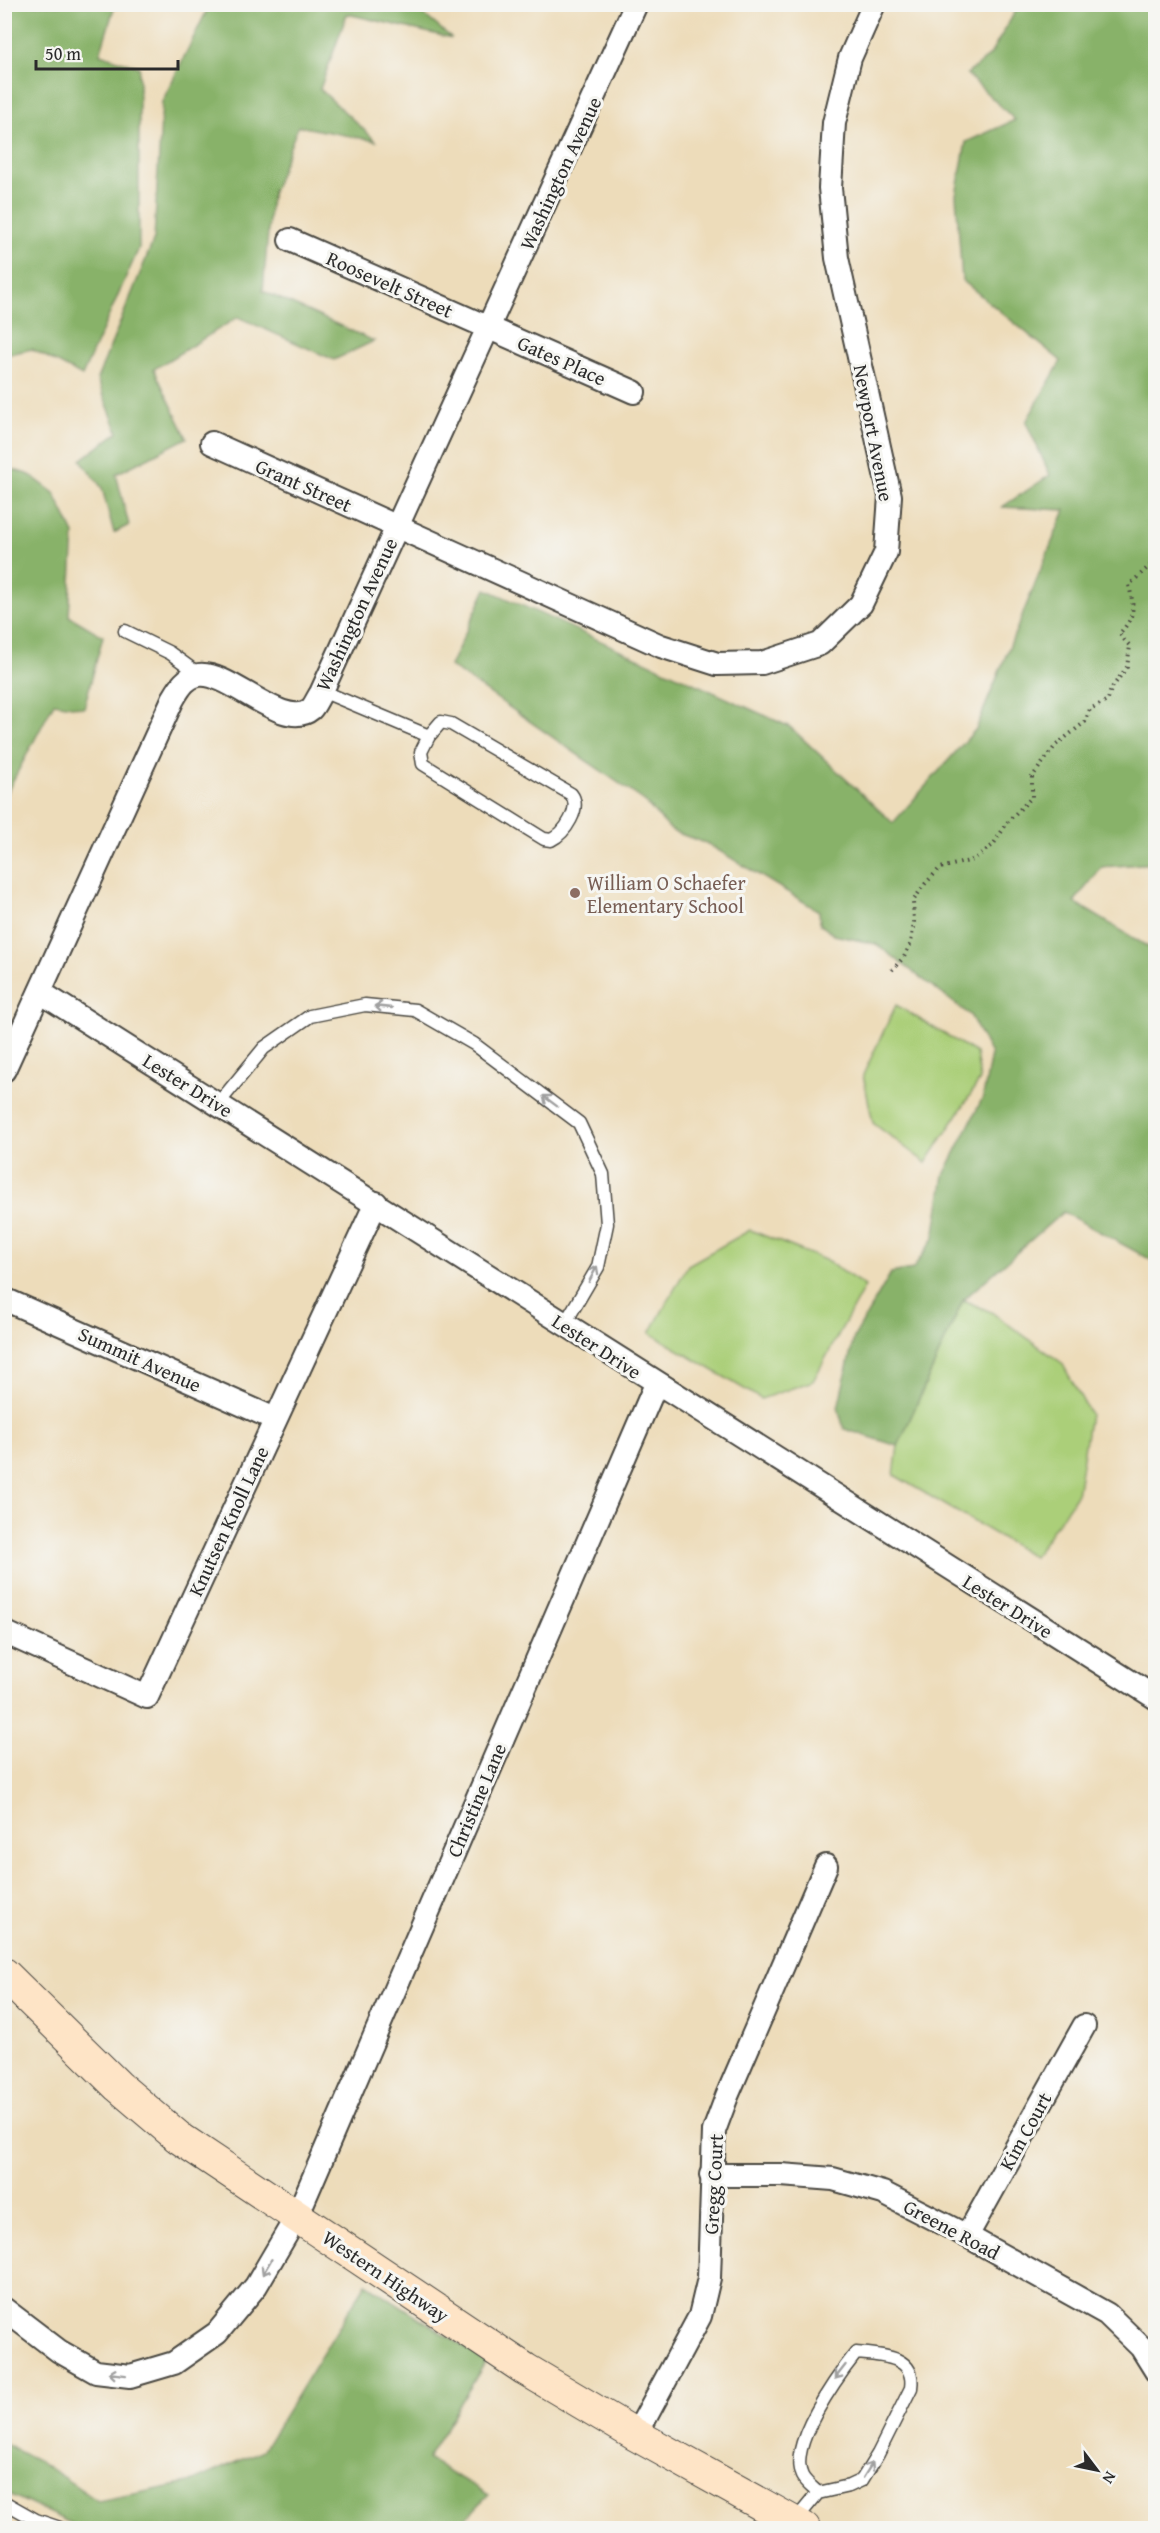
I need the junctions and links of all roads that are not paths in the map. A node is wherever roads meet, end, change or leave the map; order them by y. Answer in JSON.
{"nodes":[{"id":1,"x":636,"y":4,"type":"edge"},
{"id":2,"x":874,"y":4,"type":"edge"},
{"id":3,"x":291,"y":240,"type":"dead end"},
{"id":4,"x":489,"y":328,"type":"junction"},
{"id":5,"x":634,"y":392,"type":"dead end"},
{"id":6,"x":212,"y":443,"type":"dead end"},
{"id":7,"x":396,"y":527,"type":"junction"},
{"id":8,"x":125,"y":631,"type":"dead end"},
{"id":9,"x":200,"y":675,"type":"junction"},
{"id":10,"x":322,"y":691,"type":"junction"},
{"id":11,"x":429,"y":736,"type":"junction"},
{"id":12,"x":40,"y":992,"type":"junction"},
{"id":13,"x":4,"y":1070,"type":"edge"},
{"id":14,"x":218,"y":1104,"type":"junction"},
{"id":15,"x":376,"y":1203,"type":"junction"},
{"id":16,"x":4,"y":1299,"type":"edge"},
{"id":17,"x":564,"y":1325,"type":"junction"},
{"id":18,"x":656,"y":1384,"type":"junction"},
{"id":19,"x":275,"y":1419,"type":"junction"},
{"id":20,"x":4,"y":1632,"type":"edge"},
{"id":21,"x":1155,"y":1698,"type":"edge"},
{"id":22,"x":826,"y":1866,"type":"dead end"},
{"id":23,"x":4,"y":1974,"type":"edge"},
{"id":24,"x":1084,"y":2026,"type":"dead end"},
{"id":25,"x":711,"y":2175,"type":"junction"},
{"id":26,"x":297,"y":2216,"type":"junction"},
{"id":27,"x":967,"y":2236,"type":"junction"},
{"id":28,"x":4,"y":2309,"type":"edge"},
{"id":29,"x":1155,"y":2371,"type":"edge"},
{"id":30,"x":636,"y":2435,"type":"junction"},
{"id":31,"x":818,"y":2493,"type":"junction"},
{"id":32,"x":4,"y":2502,"type":"edge"},
{"id":33,"x":798,"y":2526,"type":"edge"},
{"id":34,"x":60,"y":2529,"type":"edge"}],
"edges":[{"from":1,"to":4,"type":"street","name":"Washington Avenue"},
{"from":2,"to":7,"type":"street","name":"Newport Avenue"},
{"from":3,"to":4,"type":"street","name":"Roosevelt Street"},
{"from":4,"to":5,"type":"street","name":"Gates Place"},
{"from":4,"to":7,"type":"street","name":"Washington Avenue"},
{"from":6,"to":7,"type":"street","name":"Grant Street"},
{"from":7,"to":10,"type":"street","name":"Washington Avenue"},
{"from":8,"to":9,"type":"lane"},
{"from":9,"to":10,"type":"street","name":"Washington Avenue"},
{"from":9,"to":12,"type":"street"},
{"from":10,"to":11,"type":"lane"},
{"from":11,"to":11,"type":"lane"},
{"from":12,"to":13,"type":"street"},
{"from":12,"to":14,"type":"street","name":"Lester Drive"},
{"from":14,"to":15,"type":"street","name":"Lester Drive"},
{"from":17,"to":14,"type":"lane","one_way":true},
{"from":15,"to":17,"type":"street","name":"Lester Drive"},
{"from":15,"to":19,"type":"street","name":"Knutsen Knoll Lane"},
{"from":16,"to":19,"type":"street","name":"Summit Avenue"},
{"from":17,"to":18,"type":"street","name":"Lester Drive"},
{"from":18,"to":21,"type":"street","name":"Lester Drive"},
{"from":18,"to":26,"type":"street","name":"Christine Lane"},
{"from":19,"to":20,"type":"street","name":"Knutsen Knoll Lane"},
{"from":22,"to":25,"type":"street","name":"Gregg Court"},
{"from":23,"to":26,"type":"street","name":"Western Highway"},
{"from":24,"to":27,"type":"street","name":"Kim Court"},
{"from":25,"to":27,"type":"street","name":"Greene Road"},
{"from":25,"to":30,"type":"street","name":"Gregg Court"},
{"from":26,"to":28,"type":"street","name":"Christine Lane","one_way":true},
{"from":26,"to":30,"type":"street","name":"Western Highway"},
{"from":27,"to":29,"type":"street","name":"Greene Road"},
{"from":30,"to":33,"type":"street","name":"Western Highway"},
{"from":31,"to":31,"type":"lane","one_way":true},
{"from":31,"to":33,"type":"lane"},
{"from":32,"to":34,"type":"lane"}]}
